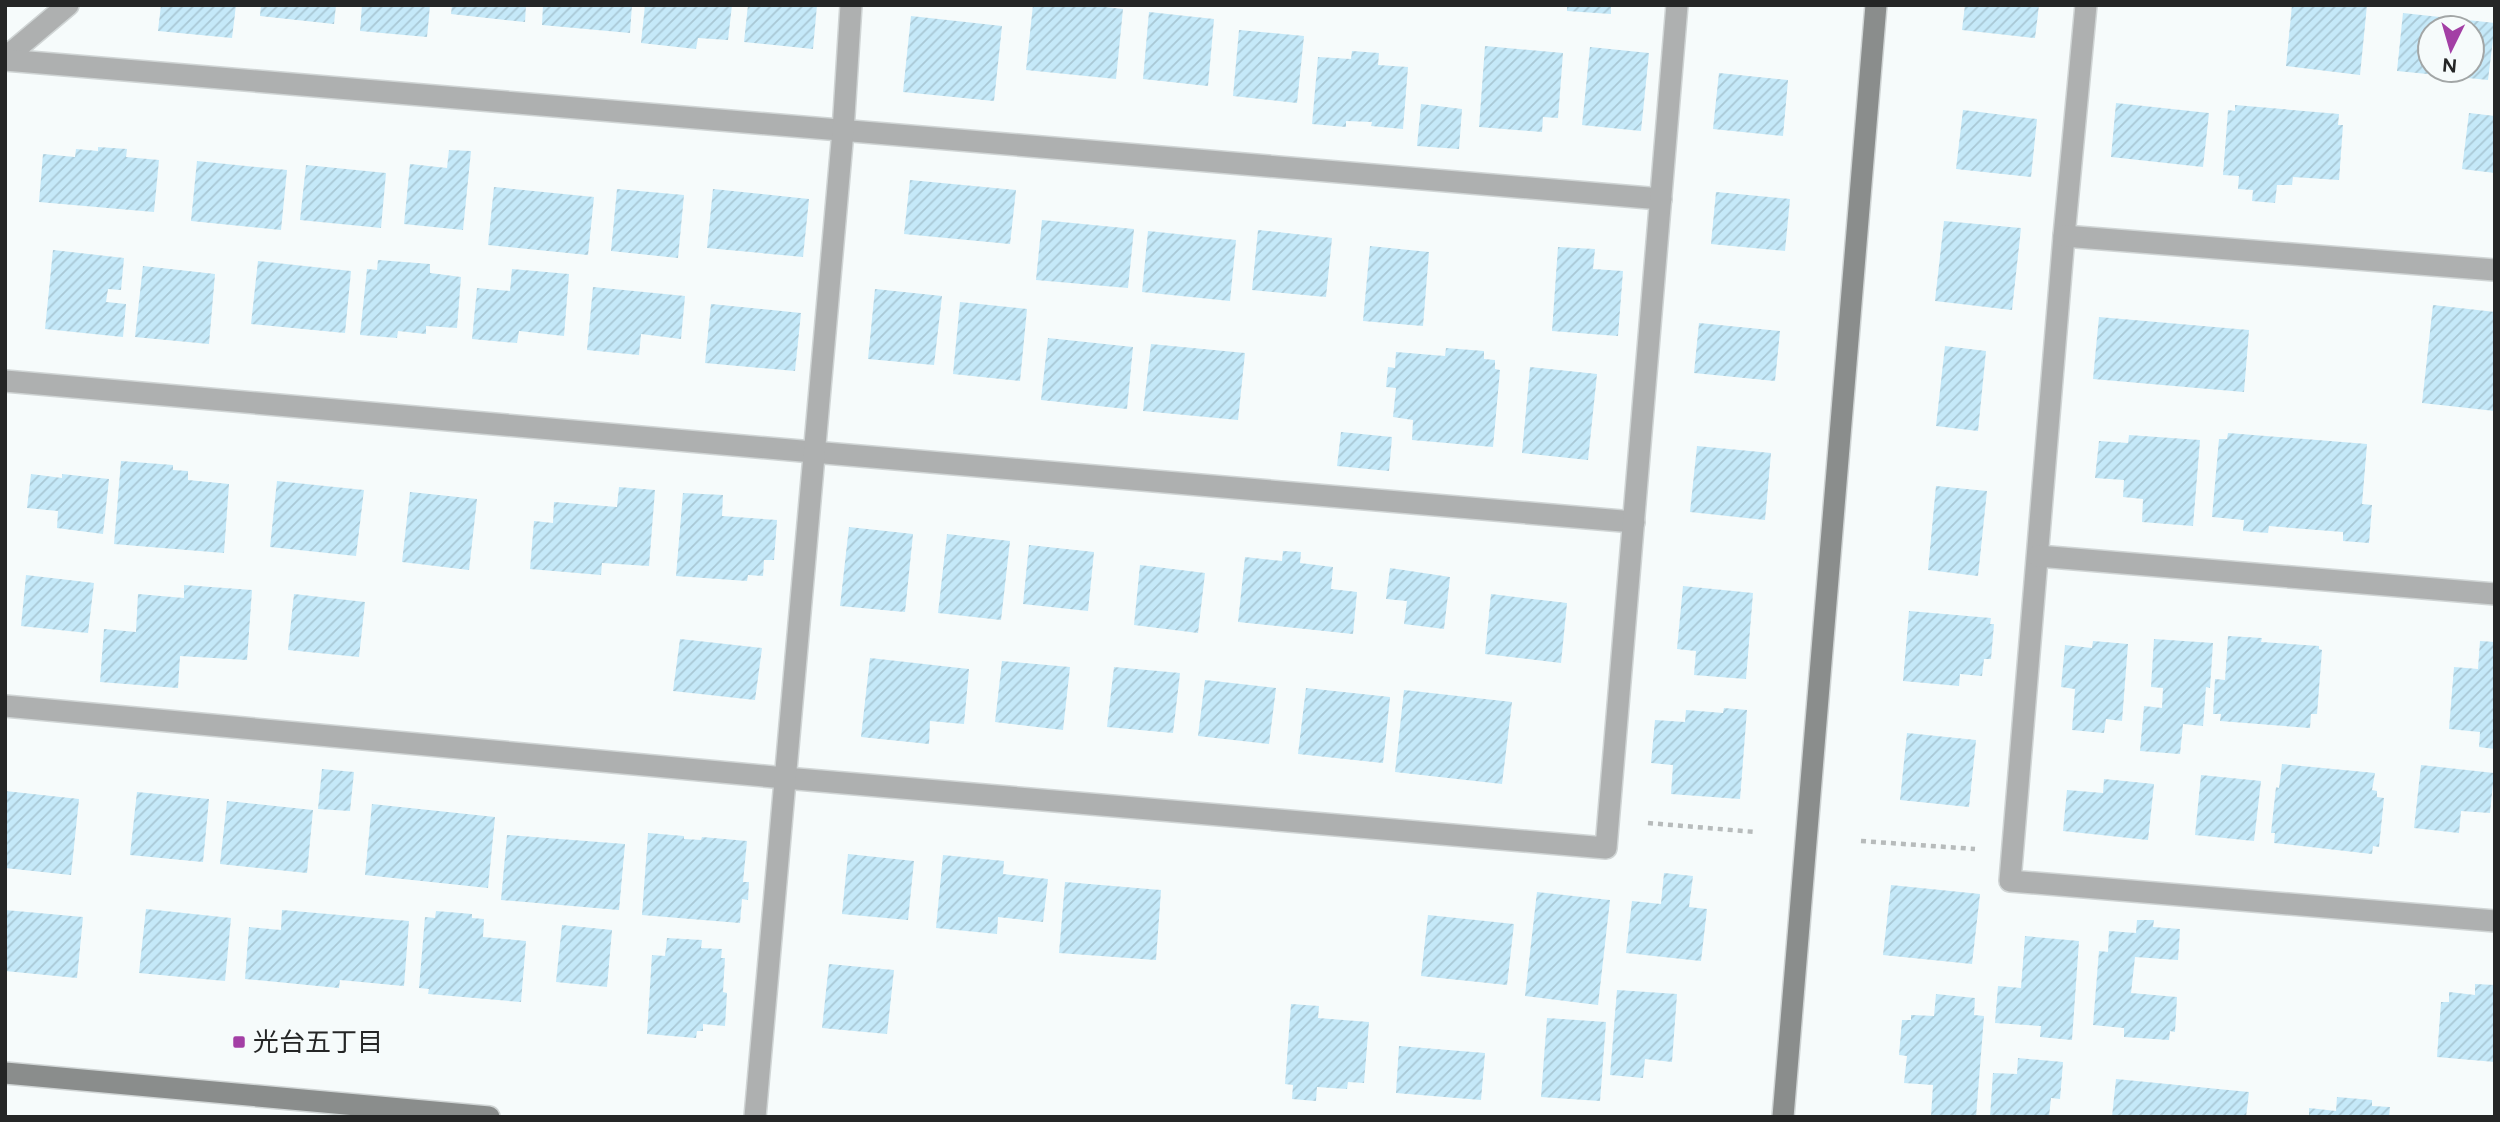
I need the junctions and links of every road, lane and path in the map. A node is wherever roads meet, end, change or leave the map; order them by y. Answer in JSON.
{"nodes":[{"id":1,"x":68,"y":5,"type":"edge"},
{"id":2,"x":851,"y":5,"type":"edge"},
{"id":3,"x":1677,"y":5,"type":"edge"},
{"id":4,"x":1876,"y":5,"type":"edge"},
{"id":5,"x":2086,"y":5,"type":"edge"},
{"id":6,"x":5,"y":59,"type":"edge"},
{"id":7,"x":843,"y":131,"type":"junction"},
{"id":8,"x":1661,"y":199,"type":"junction"},
{"id":9,"x":2064,"y":236,"type":"junction"},
{"id":10,"x":2495,"y":270,"type":"edge"},
{"id":11,"x":5,"y":381,"type":"edge"},
{"id":12,"x":813,"y":453,"type":"junction"},
{"id":13,"x":1634,"y":522,"type":"junction"},
{"id":14,"x":2038,"y":556,"type":"junction"},
{"id":15,"x":2495,"y":594,"type":"edge"},
{"id":16,"x":5,"y":706,"type":"edge"},
{"id":17,"x":785,"y":778,"type":"junction"},
{"id":18,"x":1608,"y":819,"type":"junction"},
{"id":19,"x":1755,"y":832,"type":"dead end"},
{"id":20,"x":1861,"y":841,"type":"dead end"},
{"id":21,"x":2013,"y":851,"type":"junction"},
{"id":22,"x":2495,"y":922,"type":"edge"},
{"id":23,"x":5,"y":1073,"type":"edge"},
{"id":24,"x":489,"y":1117,"type":"edge"},
{"id":25,"x":755,"y":1117,"type":"edge"},
{"id":26,"x":1783,"y":1117,"type":"edge"}],
"edges":[{"from":1,"to":6,"type":"street"},
{"from":2,"to":7,"type":"street"},
{"from":3,"to":8,"type":"street"},
{"from":4,"to":26,"type":"street"},
{"from":5,"to":9,"type":"street"},
{"from":6,"to":7,"type":"street"},
{"from":7,"to":8,"type":"street"},
{"from":7,"to":12,"type":"street"},
{"from":8,"to":13,"type":"street"},
{"from":9,"to":10,"type":"street"},
{"from":9,"to":14,"type":"street"},
{"from":11,"to":12,"type":"street"},
{"from":12,"to":13,"type":"street"},
{"from":12,"to":17,"type":"street"},
{"from":13,"to":18,"type":"street"},
{"from":14,"to":15,"type":"street"},
{"from":14,"to":21,"type":"street"},
{"from":16,"to":17,"type":"street"},
{"from":17,"to":18,"type":"street"},
{"from":17,"to":25,"type":"street"},
{"from":18,"to":19,"type":"path"},
{"from":20,"to":21,"type":"path"},
{"from":21,"to":22,"type":"street"},
{"from":23,"to":24,"type":"street"}]}
